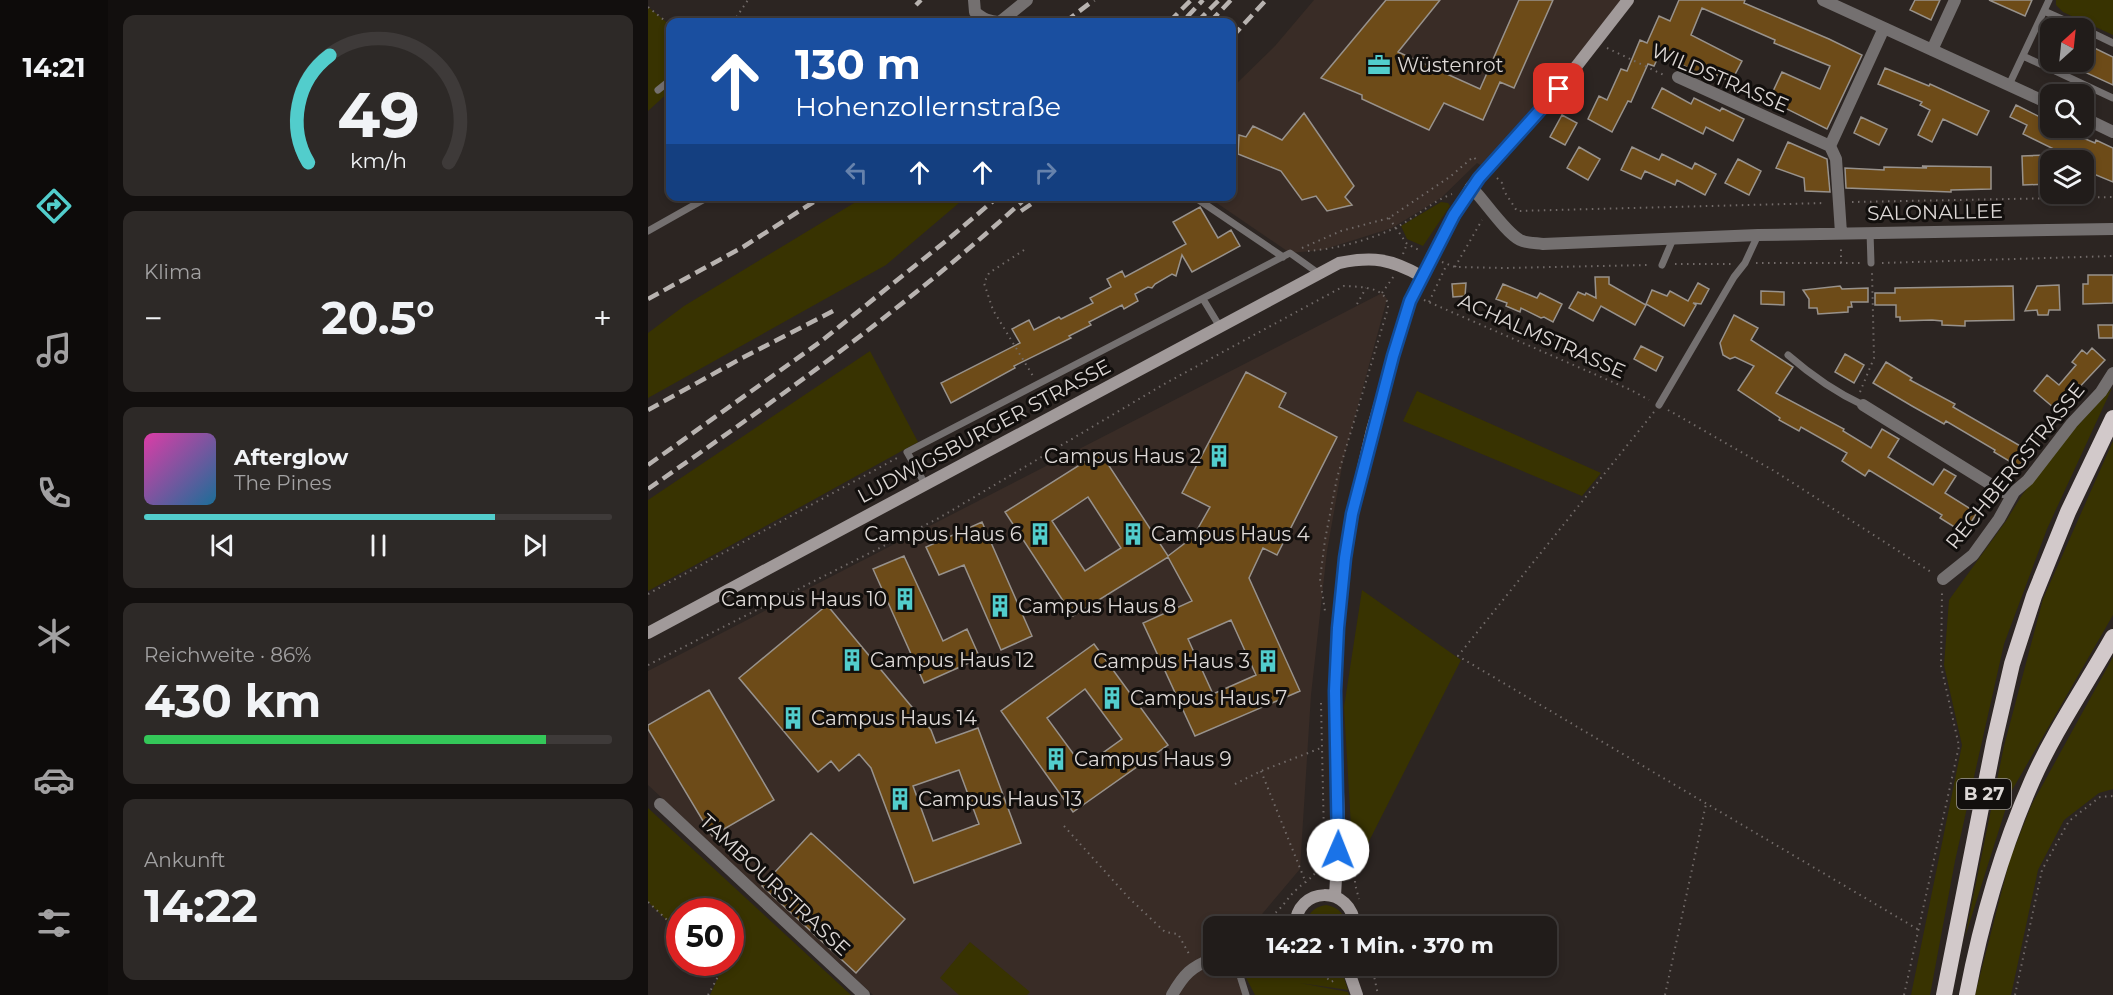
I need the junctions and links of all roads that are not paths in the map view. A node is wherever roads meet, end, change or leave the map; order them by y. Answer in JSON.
{"nodes":[{"id":1,"x":974,"y":0,"type":"edge"},
{"id":2,"x":1027,"y":0,"type":"edge"},
{"id":3,"x":1628,"y":0,"type":"edge"},
{"id":4,"x":1823,"y":0,"type":"edge"},
{"id":5,"x":1955,"y":0,"type":"edge"},
{"id":6,"x":2049,"y":0,"type":"edge"},
{"id":7,"x":2044,"y":11,"type":"junction"},
{"id":8,"x":976,"y":18,"type":"edge"},
{"id":9,"x":1005,"y":18,"type":"edge"},
{"id":10,"x":2059,"y":18,"type":"edge"},
{"id":11,"x":1884,"y":28,"type":"junction"},
{"id":12,"x":2094,"y":34,"type":"edge"},
{"id":13,"x":2113,"y":43,"type":"edge"},
{"id":14,"x":1932,"y":50,"type":"junction"},
{"id":15,"x":2023,"y":56,"type":"junction"},
{"id":16,"x":1678,"y":77,"type":"road end"},
{"id":17,"x":666,"y":84,"type":"edge"},
{"id":18,"x":2009,"y":85,"type":"junction"},
{"id":19,"x":658,"y":90,"type":"dead end"},
{"id":20,"x":2113,"y":98,"type":"edge"},
{"id":21,"x":2040,"y":99,"type":"edge"},
{"id":22,"x":2094,"y":123,"type":"edge"},
{"id":23,"x":2113,"y":132,"type":"edge"},
{"id":24,"x":1830,"y":146,"type":"junction"},
{"id":25,"x":1475,"y":183,"type":"junction"},
{"id":26,"x":701,"y":201,"type":"edge"},
{"id":27,"x":1201,"y":201,"type":"edge"},
{"id":28,"x":2113,"y":229,"type":"edge"},
{"id":29,"x":648,"y":231,"type":"edge"},
{"id":30,"x":1870,"y":232,"type":"junction"},
{"id":31,"x":1841,"y":233,"type":"junction"},
{"id":32,"x":1758,"y":235,"type":"junction"},
{"id":33,"x":1673,"y":239,"type":"junction"},
{"id":34,"x":1287,"y":255,"type":"junction"},
{"id":35,"x":1871,"y":263,"type":"road end"},
{"id":36,"x":1662,"y":265,"type":"road end"},
{"id":37,"x":1318,"y":273,"type":"junction"},
{"id":38,"x":1421,"y":276,"type":"junction"},
{"id":39,"x":1203,"y":299,"type":"junction"},
{"id":40,"x":1220,"y":327,"type":"junction"},
{"id":41,"x":1788,"y":355,"type":"dead end"},
{"id":42,"x":2113,"y":373,"type":"edge"},
{"id":43,"x":1659,"y":405,"type":"road end"},
{"id":44,"x":1863,"y":405,"type":"joint"},
{"id":45,"x":2113,"y":418,"type":"edge"},
{"id":46,"x":925,"y":484,"type":"junction"},
{"id":47,"x":2014,"y":492,"type":"junction"},
{"id":48,"x":1943,"y":579,"type":"road end"},
{"id":49,"x":648,"y":633,"type":"edge"},
{"id":50,"x":2113,"y":637,"type":"edge"},
{"id":51,"x":660,"y":804,"type":"dead end"},
{"id":52,"x":1335,"y":896,"type":"junction"},
{"id":53,"x":1298,"y":916,"type":"edge"},
{"id":54,"x":1354,"y":916,"type":"edge"},
{"id":55,"x":1203,"y":963,"type":"edge"},
{"id":56,"x":1239,"y":976,"type":"edge"},
{"id":57,"x":1350,"y":976,"type":"edge"},
{"id":58,"x":864,"y":995,"type":"edge"},
{"id":59,"x":1172,"y":995,"type":"edge"},
{"id":60,"x":1246,"y":995,"type":"edge"},
{"id":61,"x":1357,"y":995,"type":"edge"},
{"id":62,"x":1944,"y":995,"type":"edge"},
{"id":63,"x":1966,"y":995,"type":"edge"}],
"edges":[{"from":1,"to":8,"type":"street"},
{"from":2,"to":9,"type":"street"},
{"from":3,"to":25,"type":"main road"},
{"from":4,"to":11,"type":"street"},
{"from":5,"to":14,"type":"street"},
{"from":6,"to":7,"type":"lane"},
{"from":7,"to":10,"type":"lane"},
{"from":7,"to":15,"type":"lane"},
{"from":11,"to":14,"type":"street"},
{"from":11,"to":24,"type":"street"},
{"from":12,"to":13,"type":"lane"},
{"from":14,"to":18,"type":"street"},
{"from":15,"to":18,"type":"lane"},
{"from":15,"to":20,"type":"lane"},
{"from":16,"to":24,"type":"street","name":"WILDSTRASSE"},
{"from":17,"to":19,"type":"lane"},
{"from":18,"to":21,"type":"street"},
{"from":22,"to":23,"type":"street"},
{"from":24,"to":31,"type":"street"},
{"from":25,"to":33,"type":"street","name":"SALONALLEE"},
{"from":25,"to":38,"type":"main road"},
{"from":26,"to":29,"type":"lane"},
{"from":27,"to":34,"type":"lane"},
{"from":28,"to":30,"type":"street","name":"SALONALLEE"},
{"from":30,"to":31,"type":"street","name":"SALONALLEE"},
{"from":30,"to":35,"type":"lane"},
{"from":31,"to":32,"type":"street","name":"SALONALLEE"},
{"from":32,"to":33,"type":"street","name":"SALONALLEE"},
{"from":32,"to":43,"type":"lane"},
{"from":33,"to":36,"type":"lane"},
{"from":34,"to":37,"type":"lane"},
{"from":34,"to":39,"type":"lane"},
{"from":37,"to":38,"type":"main road","name":"LUDWIGSBURGER STRASSE"},
{"from":37,"to":40,"type":"main road","name":"LUDWIGSBURGER STRASSE"},
{"from":38,"to":52,"type":"main road"},
{"from":39,"to":40,"type":"lane"},
{"from":39,"to":46,"type":"lane"},
{"from":40,"to":46,"type":"main road","name":"LUDWIGSBURGER STRASSE"},
{"from":41,"to":44,"type":"lane"},
{"from":42,"to":47,"type":"street","name":"RECHBERGSTRASSE"},
{"from":44,"to":47,"type":"street"},
{"from":45,"to":62,"type":"highway","number":"B 27"},
{"from":46,"to":49,"type":"main road","name":"LUDWIGSBURGER STRASSE"},
{"from":47,"to":48,"type":"street","name":"RECHBERGSTRASSE"},
{"from":50,"to":63,"type":"highway","number":"B 27"},
{"from":51,"to":58,"type":"street","name":"TAMBOURSTRASSE"},
{"from":52,"to":53,"type":"main road"},
{"from":52,"to":54,"type":"main road"},
{"from":55,"to":59,"type":"street"},
{"from":56,"to":60,"type":"lane"},
{"from":57,"to":61,"type":"main road"}]}
